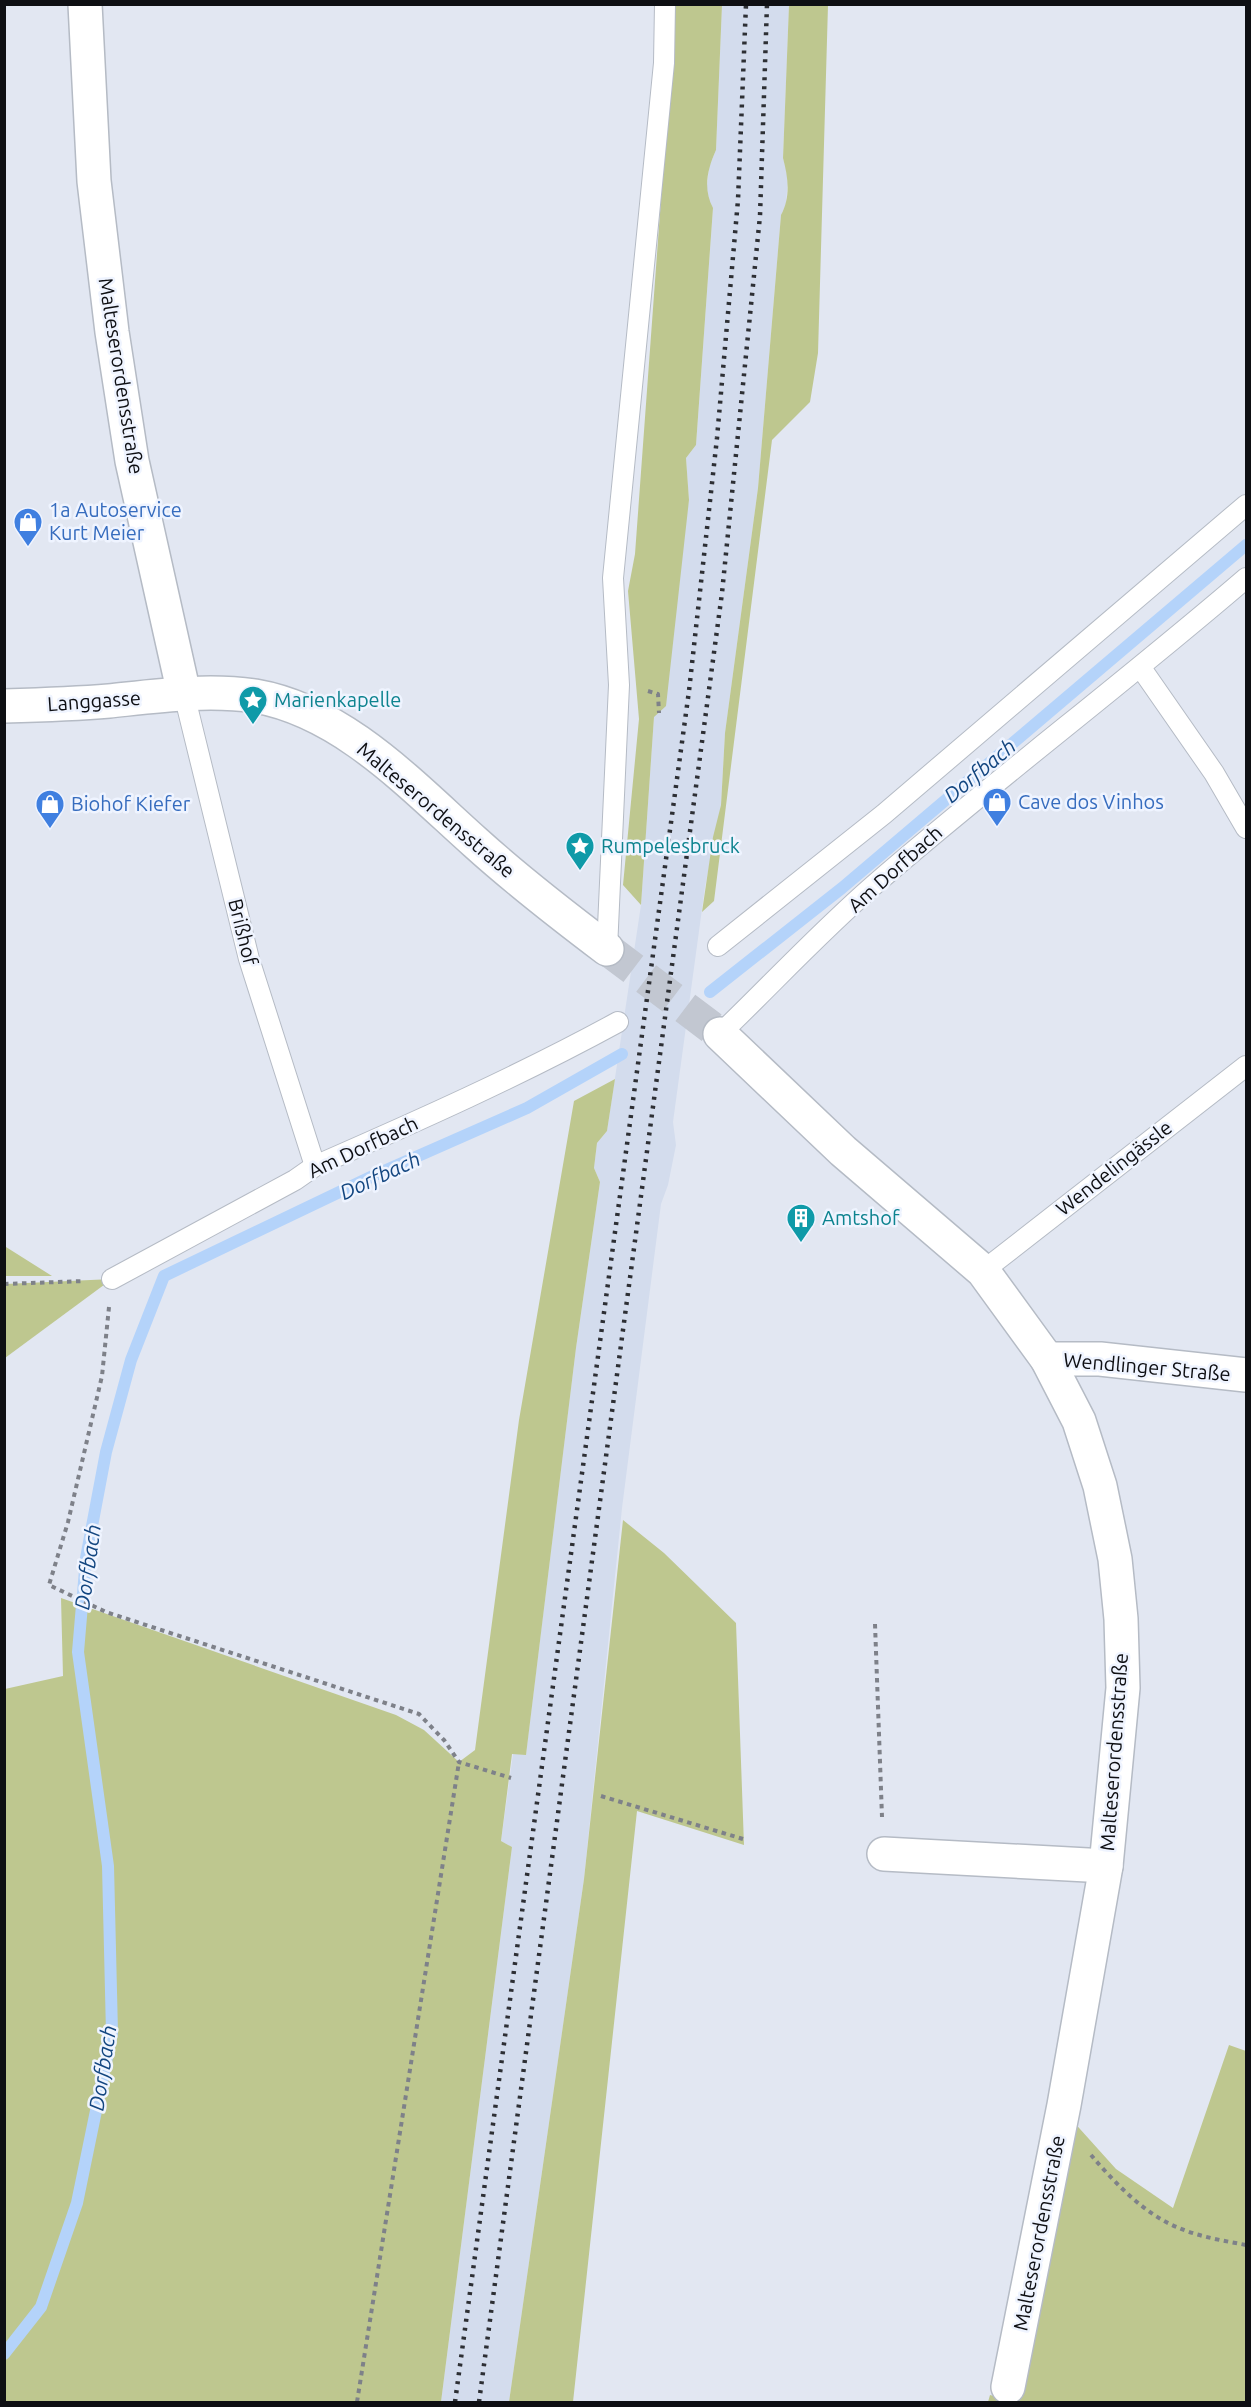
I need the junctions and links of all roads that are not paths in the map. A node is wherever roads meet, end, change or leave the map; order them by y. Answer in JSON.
{"nodes":[{"id":1,"x":665,"y":4,"type":"edge"},
{"id":2,"x":92,"y":8,"type":"edge"},
{"id":3,"x":1246,"y":505,"type":"edge"},
{"id":4,"x":1246,"y":578,"type":"edge"},
{"id":5,"x":1141,"y":668,"type":"junction"},
{"id":6,"x":184,"y":694,"type":"junction"},
{"id":7,"x":4,"y":706,"type":"edge"},
{"id":8,"x":1246,"y":828,"type":"edge"},
{"id":9,"x":717,"y":946,"type":"dead end"},
{"id":10,"x":607,"y":949,"type":"joint"},
{"id":11,"x":618,"y":1022,"type":"dead end"},
{"id":12,"x":720,"y":1034,"type":"joint"},
{"id":13,"x":1246,"y":1066,"type":"edge"},
{"id":14,"x":315,"y":1166,"type":"junction"},
{"id":15,"x":983,"y":1271,"type":"junction"},
{"id":16,"x":112,"y":1279,"type":"road end"},
{"id":17,"x":1047,"y":1359,"type":"junction"},
{"id":18,"x":1246,"y":1375,"type":"edge"},
{"id":19,"x":884,"y":1854,"type":"road end"},
{"id":20,"x":1106,"y":1866,"type":"junction"},
{"id":21,"x":1008,"y":2387,"type":"dead end"}],
"edges":[{"from":1,"to":10,"type":"lane"},
{"from":2,"to":6,"type":"street","name":"Malteserordensstraße"},
{"from":3,"to":9,"type":"lane"},
{"from":4,"to":5,"type":"lane","name":"Am Dorfbach"},
{"from":5,"to":8,"type":"lane"},
{"from":5,"to":12,"type":"lane","name":"Am Dorfbach"},
{"from":6,"to":7,"type":"street","name":"Langgasse"},
{"from":6,"to":10,"type":"street","name":"Malteserordensstraße"},
{"from":6,"to":14,"type":"lane","name":"Brißhof"},
{"from":11,"to":14,"type":"lane","name":"Am Dorfbach"},
{"from":12,"to":15,"type":"street","name":"Malteserordensstraße"},
{"from":13,"to":15,"type":"lane","name":"Wendelingässle"},
{"from":14,"to":16,"type":"lane","name":"Am Dorfbach"},
{"from":15,"to":17,"type":"street","name":"Malteserordensstraße"},
{"from":17,"to":18,"type":"street","name":"Wendlinger Straße"},
{"from":17,"to":20,"type":"street","name":"Malteserordensstraße"},
{"from":19,"to":20,"type":"street","name":"Malteserordensstraße"},
{"from":20,"to":21,"type":"street","name":"Malteserordensstraße"}]}
